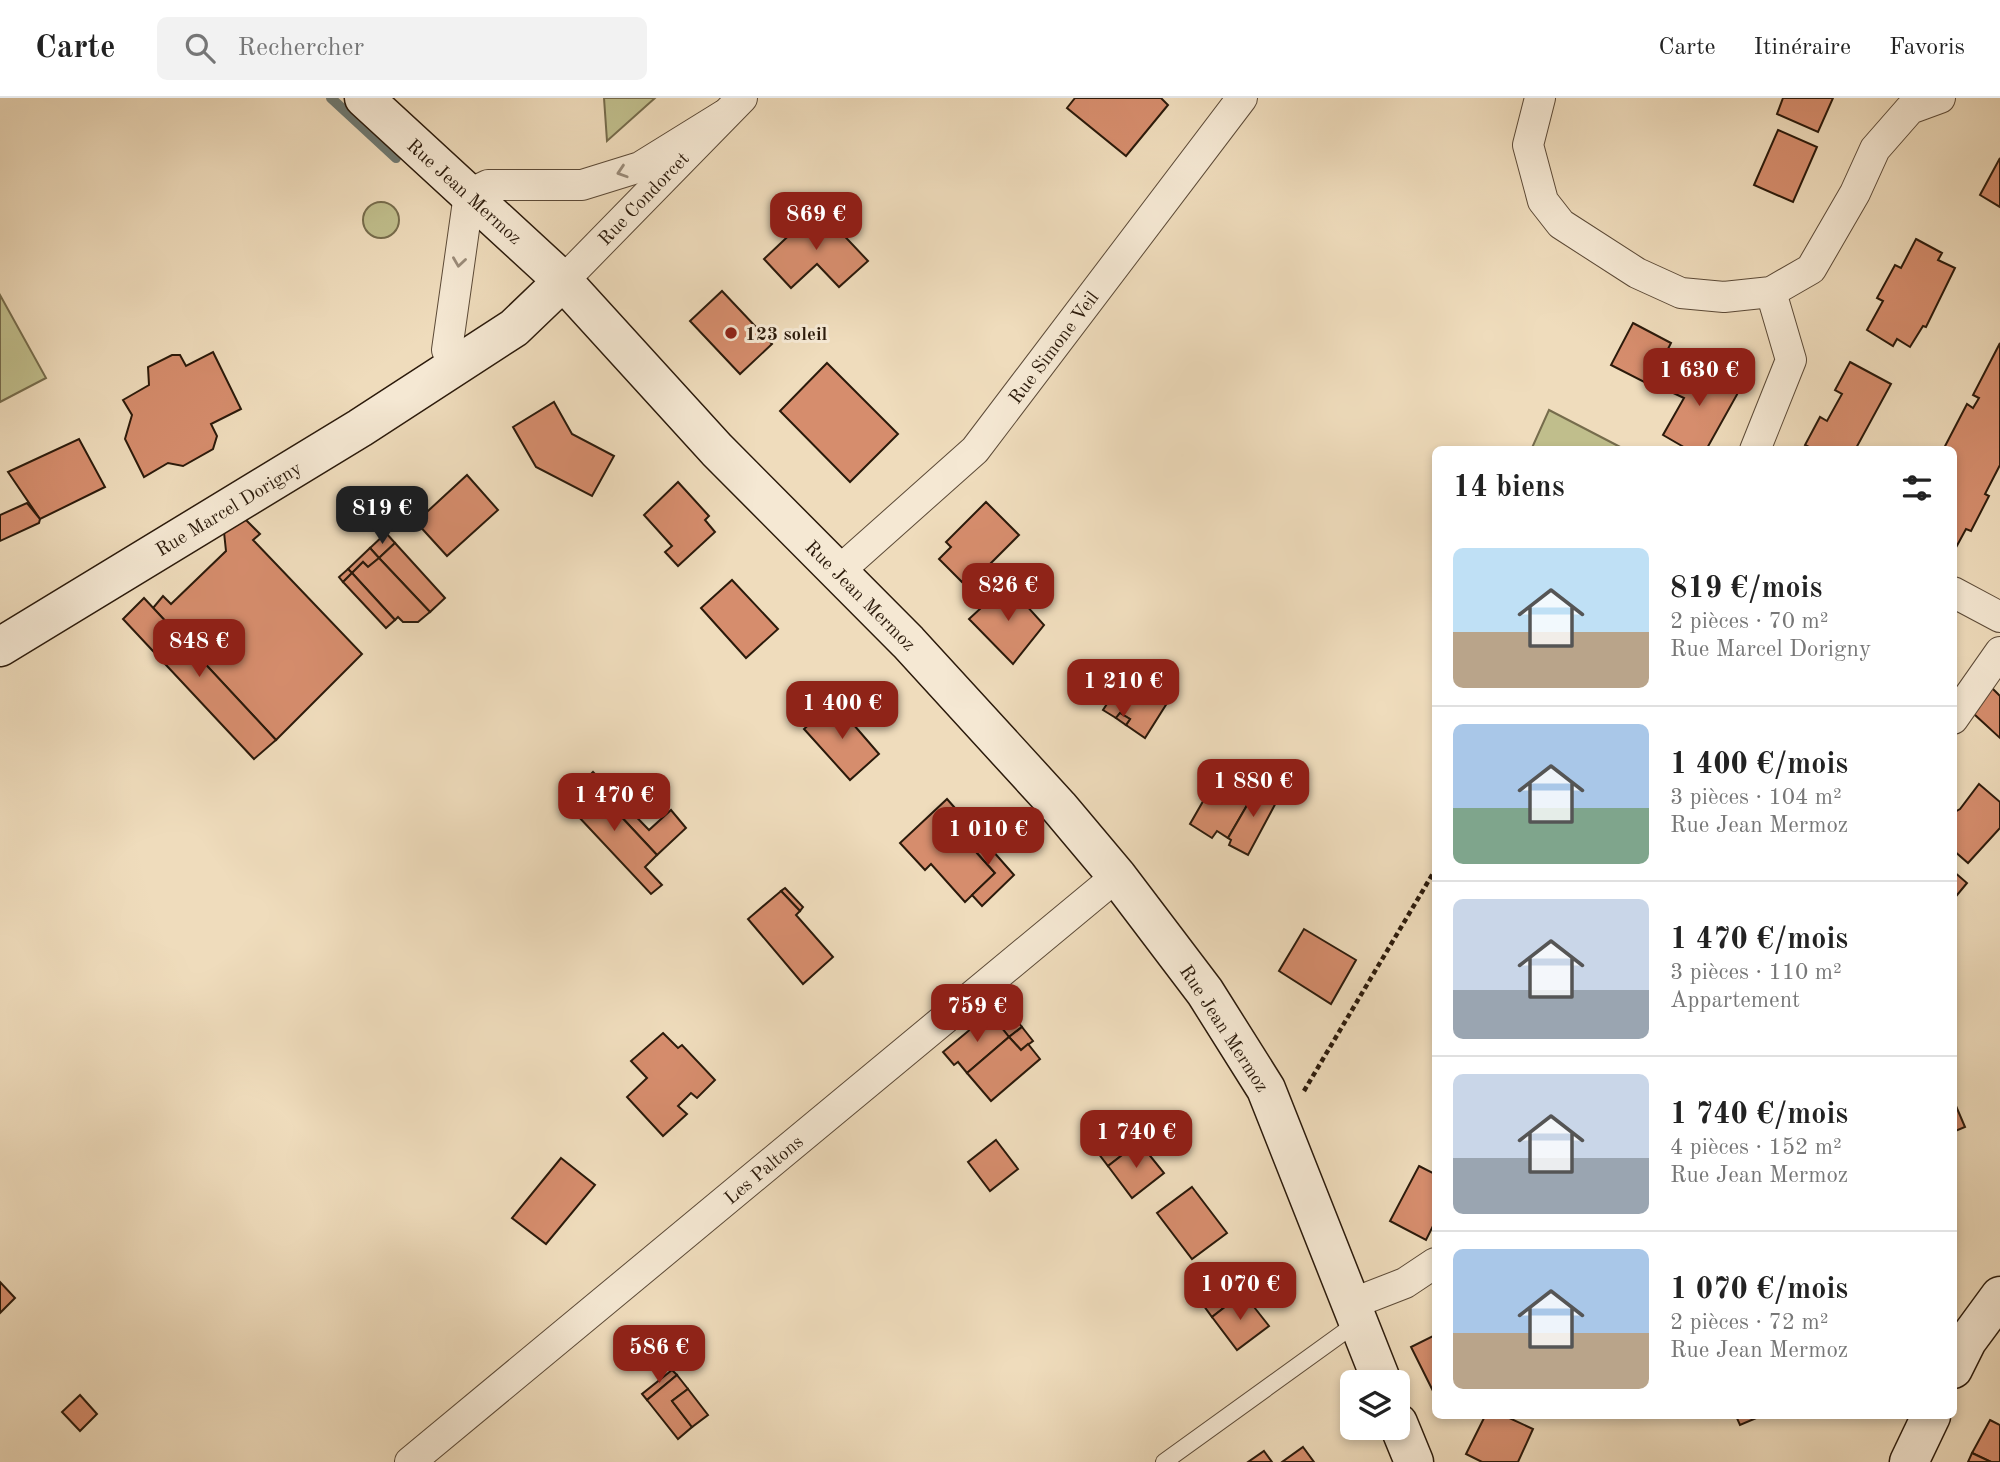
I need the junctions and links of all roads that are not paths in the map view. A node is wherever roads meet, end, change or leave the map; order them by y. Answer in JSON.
{"nodes":[{"id":1,"x":364,"y":98,"type":"edge"},
{"id":2,"x":1242,"y":98,"type":"edge"},
{"id":3,"x":1540,"y":98,"type":"edge"},
{"id":4,"x":1928,"y":100,"type":"edge"},
{"id":5,"x":733,"y":107,"type":"edge"},
{"id":6,"x":469,"y":194,"type":"junction"},
{"id":7,"x":563,"y":281,"type":"junction"},
{"id":8,"x":1770,"y":292,"type":"junction"},
{"id":9,"x":454,"y":367,"type":"junction"},
{"id":10,"x":1757,"y":446,"type":"edge"},
{"id":11,"x":838,"y":572,"type":"junction"},
{"id":12,"x":1957,"y":594,"type":"edge"},
{"id":13,"x":2000,"y":617,"type":"edge"},
{"id":14,"x":0,"y":647,"type":"edge"},
{"id":15,"x":2000,"y":652,"type":"edge"},
{"id":16,"x":1957,"y":713,"type":"edge"},
{"id":17,"x":1117,"y":876,"type":"junction"},
{"id":18,"x":1432,"y":1265,"type":"edge"},
{"id":19,"x":2000,"y":1296,"type":"edge"},
{"id":20,"x":1354,"y":1313,"type":"junction"},
{"id":21,"x":1957,"y":1362,"type":"edge"},
{"id":22,"x":1377,"y":1370,"type":"edge"},
{"id":23,"x":1930,"y":1419,"type":"edge"},
{"id":24,"x":1405,"y":1440,"type":"edge"},
{"id":25,"x":410,"y":1462,"type":"edge"},
{"id":26,"x":1164,"y":1462,"type":"edge"},
{"id":27,"x":1413,"y":1462,"type":"edge"},
{"id":28,"x":1909,"y":1462,"type":"edge"}],
"edges":[{"from":1,"to":6,"type":"street","name":"Rue Jean Mermoz"},
{"from":2,"to":11,"type":"street","name":"Rue Simone Veil"},
{"from":3,"to":8,"type":"street"},
{"from":4,"to":8,"type":"street"},
{"from":5,"to":6,"type":"street","name":"Rue Condorcet","one_way":true},
{"from":5,"to":7,"type":"street","name":"Rue Condorcet"},
{"from":6,"to":7,"type":"street","name":"Rue Jean Mermoz"},
{"from":6,"to":9,"type":"street","one_way":true},
{"from":7,"to":9,"type":"street","name":"Rue Marcel Dorigny"},
{"from":7,"to":11,"type":"street","name":"Rue Jean Mermoz"},
{"from":8,"to":10,"type":"street"},
{"from":9,"to":14,"type":"street","name":"Rue Marcel Dorigny"},
{"from":11,"to":17,"type":"street","name":"Rue Jean Mermoz"},
{"from":12,"to":13,"type":"street"},
{"from":15,"to":16,"type":"street"},
{"from":17,"to":20,"type":"street","name":"Rue Jean Mermoz"},
{"from":17,"to":25,"type":"street","name":"Les Paltons"},
{"from":18,"to":20,"type":"street"},
{"from":19,"to":21,"type":"street"},
{"from":20,"to":22,"type":"street","name":"Rue Jean Mermoz"},
{"from":20,"to":26,"type":"lane"},
{"from":23,"to":28,"type":"street"},
{"from":24,"to":27,"type":"street"}]}
